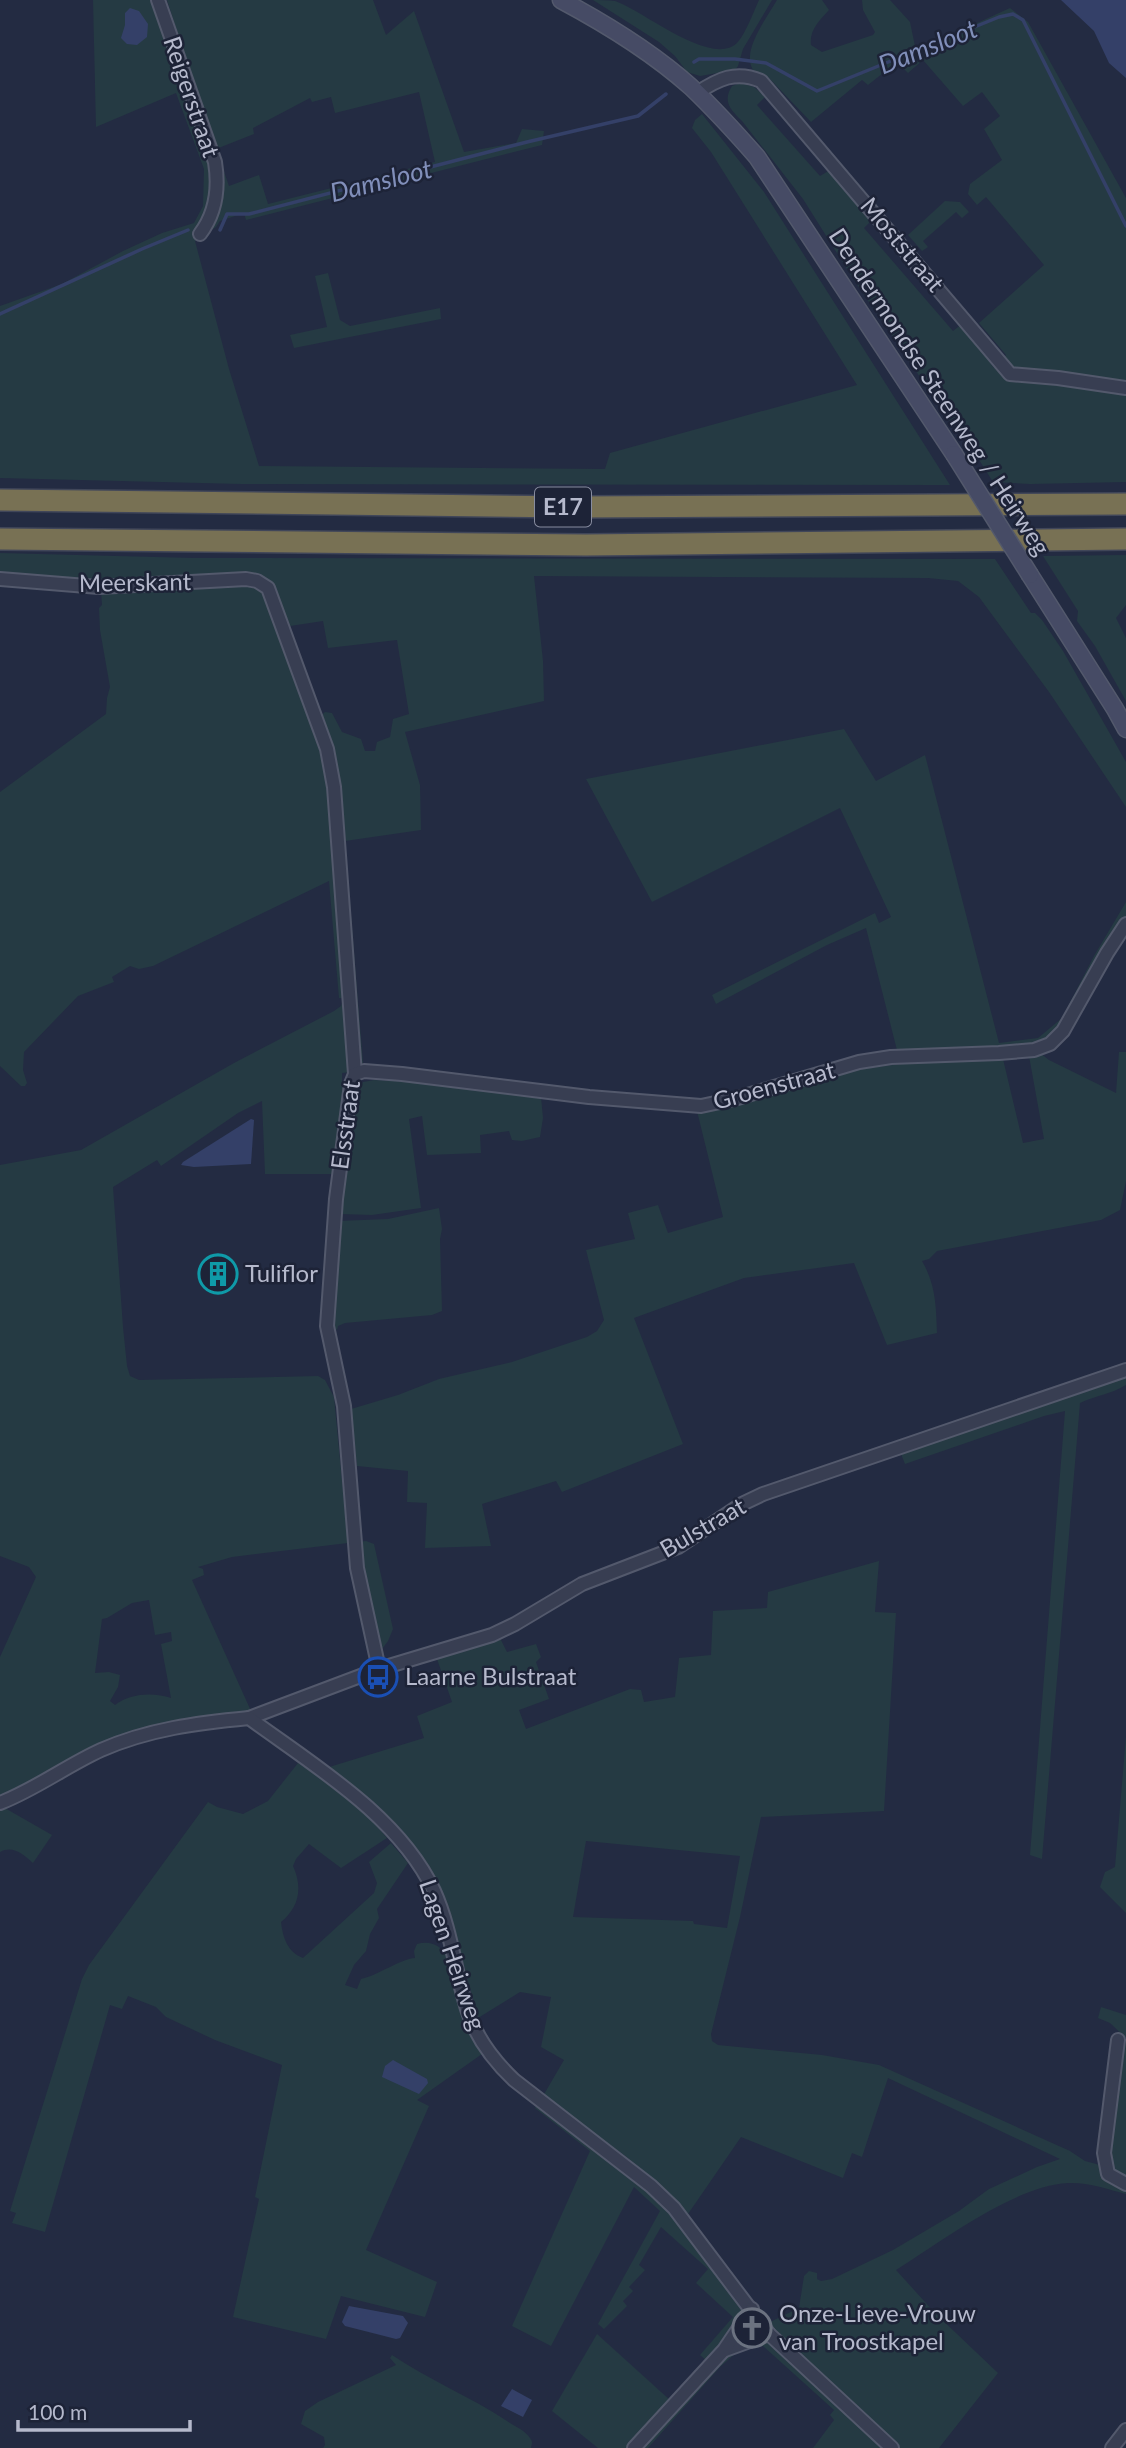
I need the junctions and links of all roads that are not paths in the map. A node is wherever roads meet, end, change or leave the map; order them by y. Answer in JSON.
{"nodes":[{"id":1,"x":158,"y":0,"type":"edge"},
{"id":2,"x":561,"y":0,"type":"edge"},
{"id":3,"x":697,"y":93,"type":"junction"},
{"id":4,"x":200,"y":234,"type":"dead end"},
{"id":5,"x":1126,"y":388,"type":"edge"},
{"id":6,"x":0,"y":500,"type":"edge"},
{"id":7,"x":1126,"y":503,"type":"edge"},
{"id":8,"x":0,"y":539,"type":"edge"},
{"id":9,"x":1126,"y":539,"type":"edge"},
{"id":10,"x":0,"y":579,"type":"edge"},
{"id":11,"x":268,"y":588,"type":"joint"},
{"id":12,"x":1126,"y":729,"type":"edge"},
{"id":13,"x":1126,"y":924,"type":"edge"},
{"id":14,"x":355,"y":1074,"type":"junction"},
{"id":15,"x":1126,"y":1370,"type":"edge"},
{"id":16,"x":379,"y":1669,"type":"junction"},
{"id":17,"x":249,"y":1718,"type":"junction"},
{"id":18,"x":0,"y":1803,"type":"edge"},
{"id":19,"x":1118,"y":2040,"type":"dead end"},
{"id":20,"x":1126,"y":2184,"type":"edge"},
{"id":21,"x":752,"y":2309,"type":"junction"},
{"id":22,"x":769,"y":2334,"type":"junction"},
{"id":23,"x":724,"y":2350,"type":"junction"},
{"id":24,"x":1126,"y":2430,"type":"edge"},
{"id":25,"x":634,"y":2448,"type":"edge"},
{"id":26,"x":892,"y":2448,"type":"edge"},
{"id":27,"x":1112,"y":2448,"type":"edge"}],
"edges":[{"from":1,"to":4,"type":"street","name":"Reigerstraat"},
{"from":2,"to":3,"type":"main road","name":"Dendermondse Steenweg / Heirweg"},
{"from":3,"to":5,"type":"street","name":"Moststraat"},
{"from":3,"to":12,"type":"main road","name":"Dendermondse Steenweg / Heirweg","bridge":true},
{"from":6,"to":7,"type":"highway","number":"E17"},
{"from":8,"to":9,"type":"highway","number":"E17"},
{"from":10,"to":11,"type":"street","name":"Meerskant"},
{"from":11,"to":14,"type":"street","name":"Elsstraat"},
{"from":13,"to":14,"type":"street","name":"Groenstraat"},
{"from":14,"to":16,"type":"street","name":"Elsstraat"},
{"from":15,"to":16,"type":"street","name":"Bulstraat"},
{"from":16,"to":17,"type":"street","name":"Bulstraat"},
{"from":17,"to":18,"type":"street"},
{"from":17,"to":21,"type":"street","name":"Lagen Heirweg"},
{"from":19,"to":20,"type":"street"},
{"from":21,"to":22,"type":"street","name":"Lagen Heirweg"},
{"from":21,"to":23,"type":"street"},
{"from":22,"to":23,"type":"street"},
{"from":22,"to":26,"type":"street","name":"Lagen Heirweg"},
{"from":23,"to":25,"type":"street"},
{"from":24,"to":27,"type":"street"}]}
